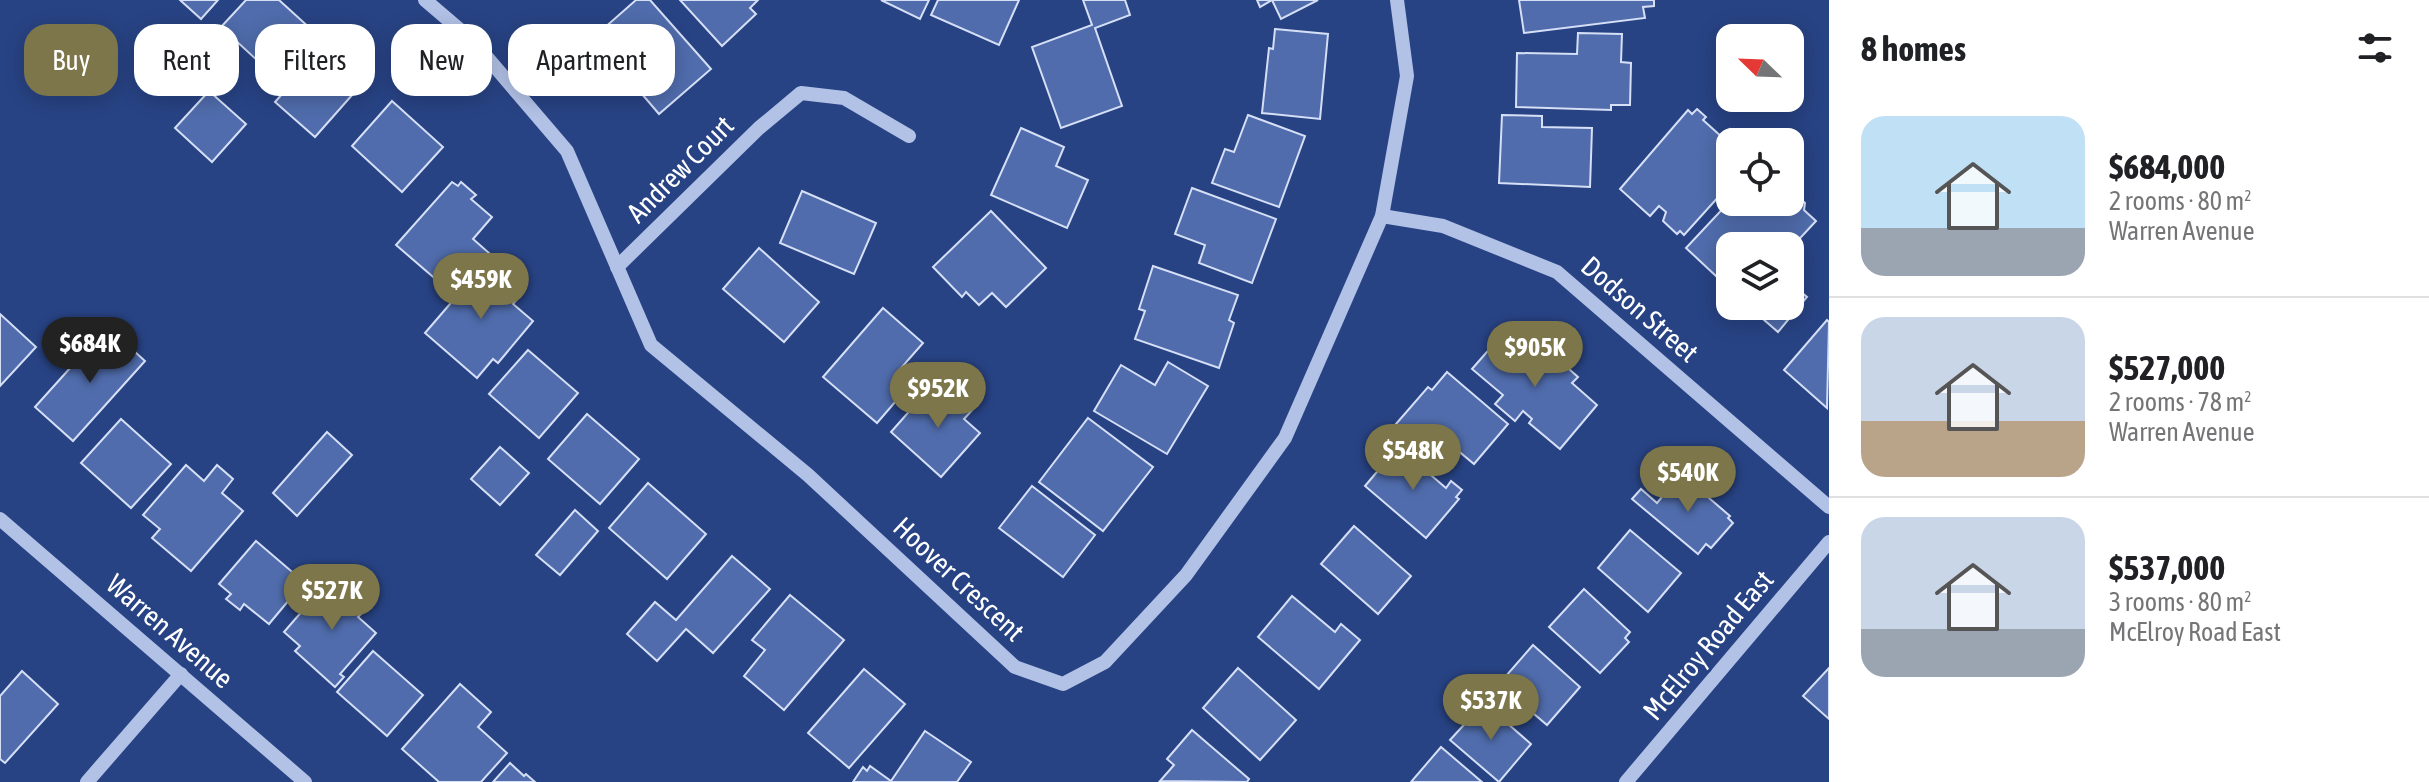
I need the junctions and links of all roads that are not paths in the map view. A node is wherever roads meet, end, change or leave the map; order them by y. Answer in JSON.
{"nodes":[{"id":1,"x":425,"y":0,"type":"edge"},
{"id":2,"x":1397,"y":0,"type":"edge"},
{"id":3,"x":909,"y":136,"type":"dead end"},
{"id":4,"x":1382,"y":216,"type":"junction"},
{"id":5,"x":617,"y":267,"type":"junction"},
{"id":6,"x":1829,"y":507,"type":"edge"},
{"id":7,"x":0,"y":519,"type":"edge"},
{"id":8,"x":1829,"y":542,"type":"edge"},
{"id":9,"x":181,"y":674,"type":"junction"},
{"id":10,"x":87,"y":782,"type":"edge"},
{"id":11,"x":305,"y":782,"type":"edge"},
{"id":12,"x":1626,"y":782,"type":"edge"}],
"edges":[{"from":1,"to":5,"type":"street","name":"Hoover Crescent"},
{"from":2,"to":4,"type":"street","name":"Hoover Crescent"},
{"from":3,"to":5,"type":"street","name":"Andrew Court"},
{"from":4,"to":5,"type":"street","name":"Hoover Crescent"},
{"from":4,"to":6,"type":"street","name":"Dodson Street"},
{"from":7,"to":9,"type":"street","name":"Warren Avenue"},
{"from":8,"to":12,"type":"street","name":"McElroy Road East"},
{"from":9,"to":10,"type":"street"},
{"from":9,"to":11,"type":"street","name":"Warren Avenue"}]}
